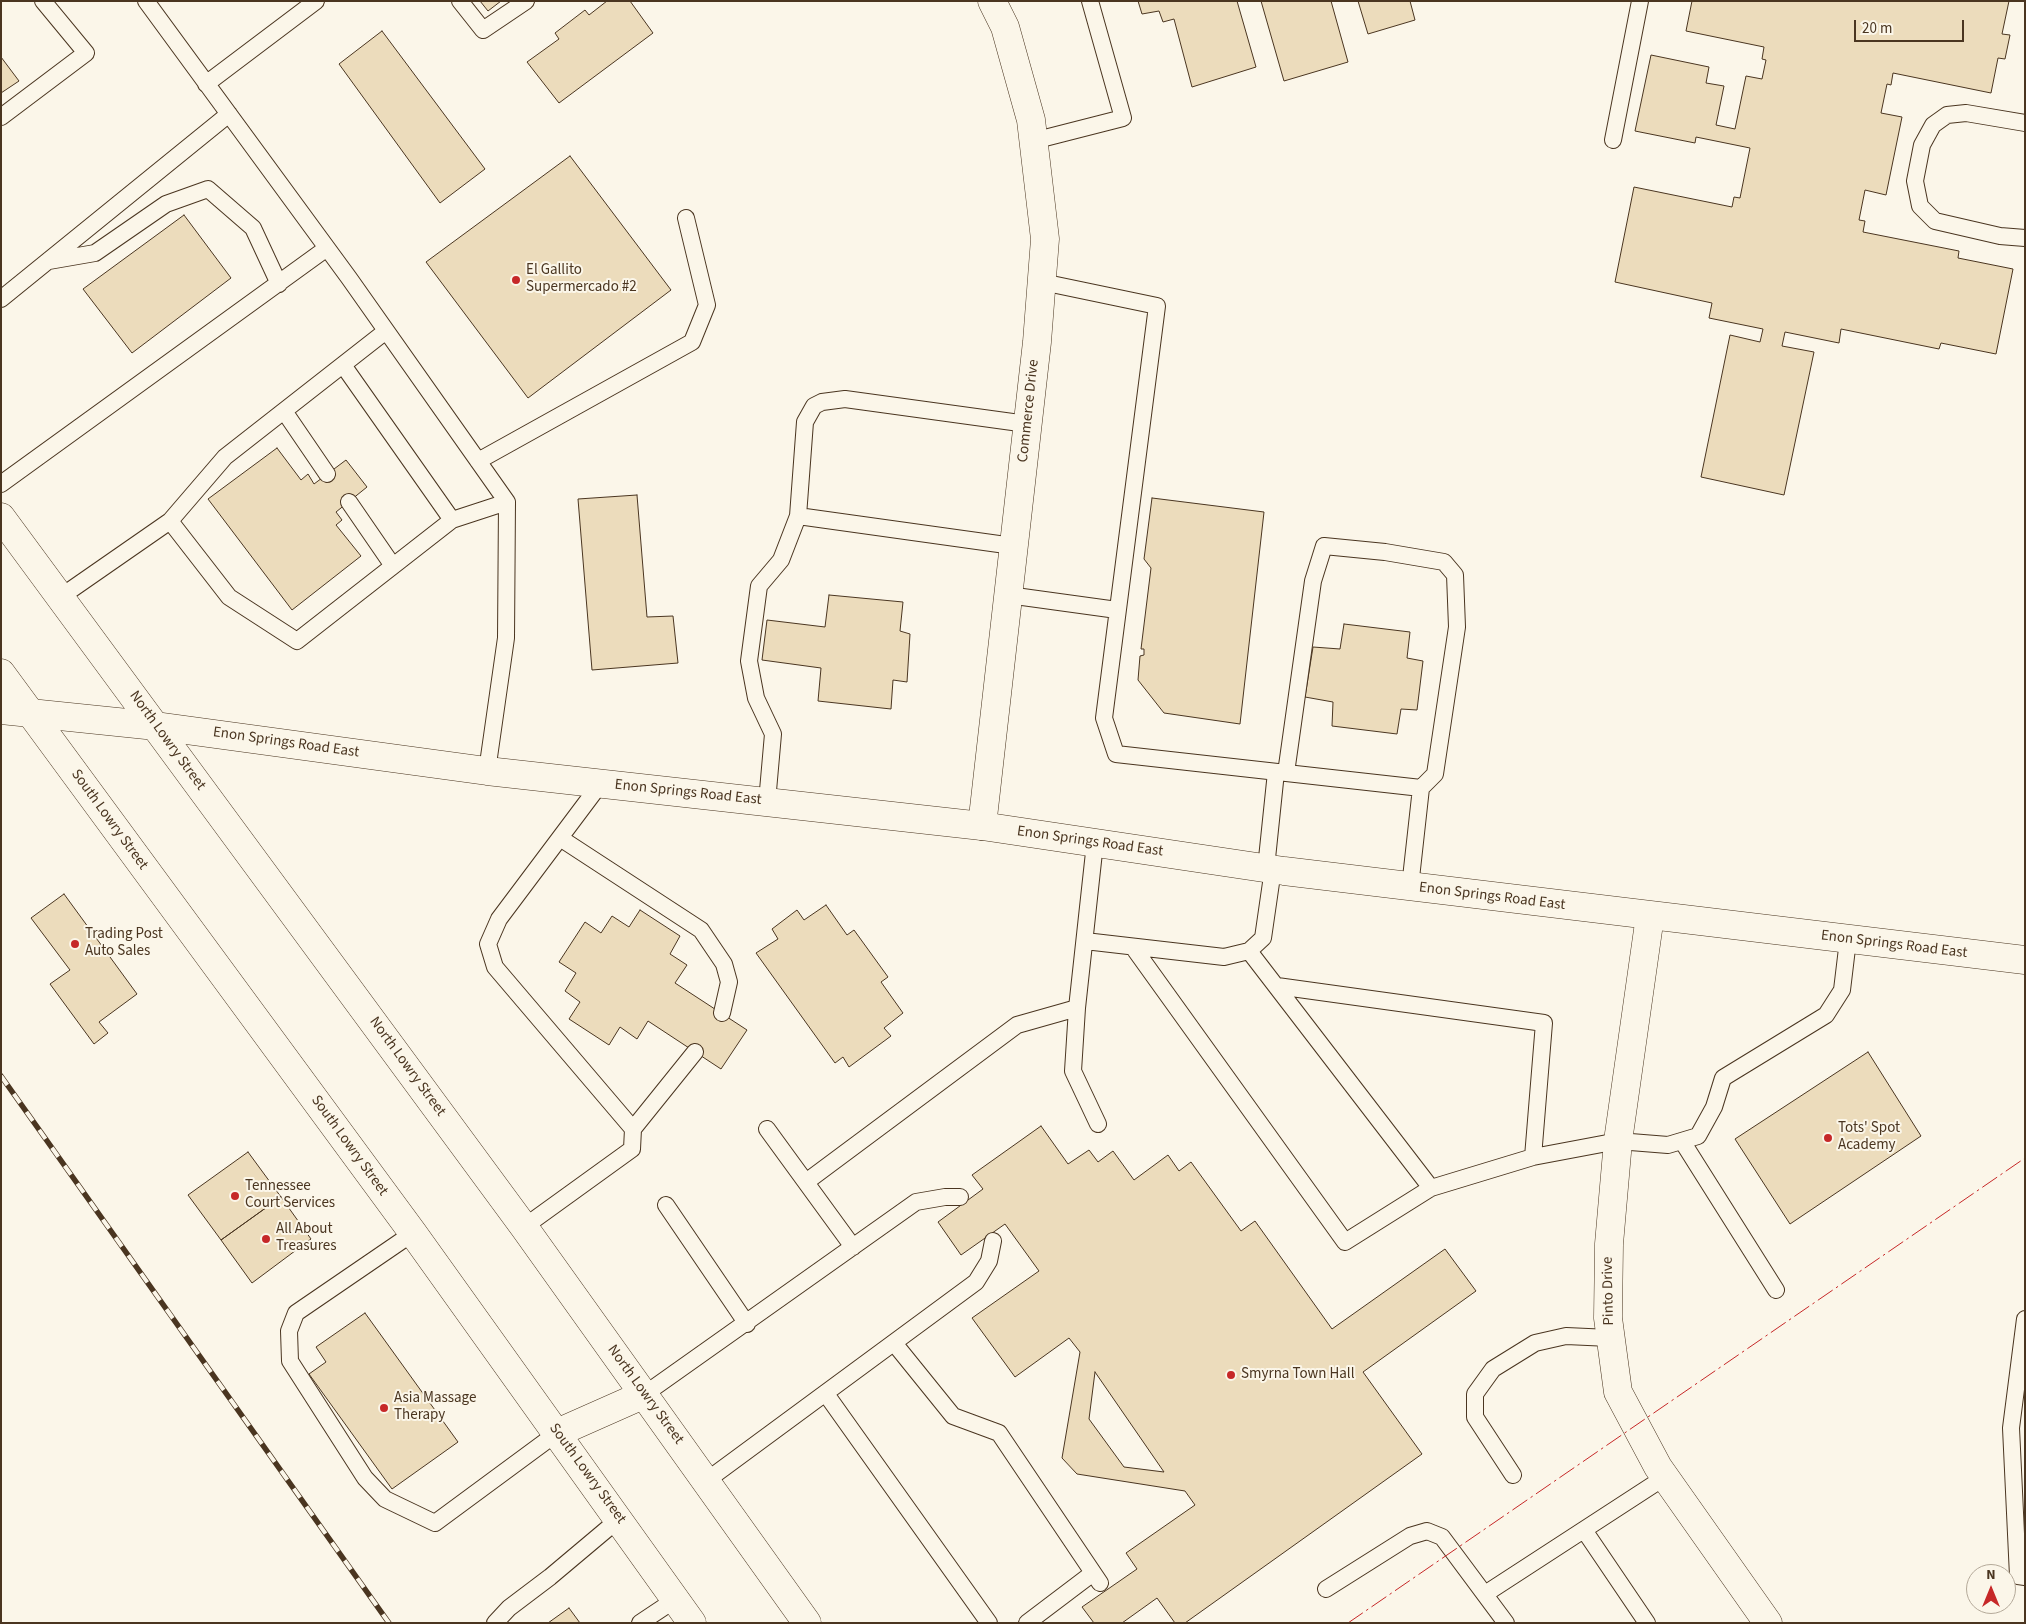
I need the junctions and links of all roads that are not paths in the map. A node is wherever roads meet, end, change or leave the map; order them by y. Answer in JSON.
{"nodes":[{"id":1,"x":43,"y":1,"type":"edge"},
{"id":2,"x":146,"y":1,"type":"edge"},
{"id":3,"x":316,"y":1,"type":"edge"},
{"id":4,"x":460,"y":1,"type":"edge"},
{"id":5,"x":526,"y":1,"type":"edge"},
{"id":6,"x":992,"y":1,"type":"edge"},
{"id":7,"x":1090,"y":1,"type":"edge"},
{"id":8,"x":1640,"y":1,"type":"edge"},
{"id":9,"x":206,"y":84,"type":"junction"},
{"id":10,"x":229,"y":114,"type":"junction"},
{"id":11,"x":1,"y":117,"type":"edge"},
{"id":12,"x":2025,"y":123,"type":"edge"},
{"id":13,"x":1614,"y":140,"type":"dead end"},
{"id":14,"x":1033,"y":141,"type":"junction"},
{"id":15,"x":686,"y":218,"type":"dead end"},
{"id":16,"x":2025,"y":238,"type":"edge"},
{"id":17,"x":327,"y":248,"type":"junction"},
{"id":18,"x":49,"y":261,"type":"junction"},
{"id":19,"x":1042,"y":282,"type":"junction"},
{"id":20,"x":279,"y":284,"type":"junction"},
{"id":21,"x":1,"y":300,"type":"edge"},
{"id":22,"x":386,"y":331,"type":"junction"},
{"id":23,"x":343,"y":365,"type":"junction"},
{"id":24,"x":284,"y":411,"type":"junction"},
{"id":25,"x":1027,"y":424,"type":"junction"},
{"id":26,"x":478,"y":461,"type":"junction"},
{"id":27,"x":327,"y":474,"type":"dead end"},
{"id":28,"x":1,"y":484,"type":"edge"},
{"id":29,"x":348,"y":502,"type":"dead end"},
{"id":30,"x":507,"y":502,"type":"junction"},
{"id":31,"x":798,"y":516,"type":"junction"},
{"id":32,"x":1,"y":517,"type":"edge"},
{"id":33,"x":452,"y":520,"type":"junction"},
{"id":34,"x":170,"y":521,"type":"junction"},
{"id":35,"x":1014,"y":546,"type":"junction"},
{"id":36,"x":393,"y":566,"type":"junction"},
{"id":37,"x":1008,"y":595,"type":"junction"},
{"id":38,"x":62,"y":596,"type":"junction"},
{"id":39,"x":1118,"y":610,"type":"junction"},
{"id":40,"x":1,"y":674,"type":"edge"},
{"id":41,"x":1,"y":710,"type":"edge"},
{"id":42,"x":30,"y":713,"type":"junction"},
{"id":43,"x":156,"y":726,"type":"junction"},
{"id":44,"x":487,"y":771,"type":"junction"},
{"id":45,"x":1281,"y":772,"type":"junction"},
{"id":46,"x":601,"y":784,"type":"junction"},
{"id":47,"x":1421,"y":788,"type":"junction"},
{"id":48,"x":767,"y":802,"type":"junction"},
{"id":49,"x":982,"y":826,"type":"junction"},
{"id":50,"x":560,"y":838,"type":"junction"},
{"id":51,"x":1095,"y":843,"type":"junction"},
{"id":52,"x":1269,"y":869,"type":"junction"},
{"id":53,"x":1410,"y":886,"type":"junction"},
{"id":54,"x":1650,"y":916,"type":"junction"},
{"id":55,"x":1848,"y":940,"type":"junction"},
{"id":56,"x":1085,"y":941,"type":"junction"},
{"id":57,"x":1133,"y":947,"type":"junction"},
{"id":58,"x":1249,"y":950,"type":"junction"},
{"id":59,"x":2025,"y":960,"type":"edge"},
{"id":60,"x":1276,"y":986,"type":"junction"},
{"id":61,"x":1077,"y":1008,"type":"junction"},
{"id":62,"x":722,"y":1013,"type":"dead end"},
{"id":63,"x":695,"y":1052,"type":"dead end"},
{"id":64,"x":1098,"y":1124,"type":"dead end"},
{"id":65,"x":767,"y":1128,"type":"dead end"},
{"id":66,"x":633,"y":1129,"type":"junction"},
{"id":67,"x":1618,"y":1141,"type":"junction"},
{"id":68,"x":1682,"y":1141,"type":"junction"},
{"id":69,"x":1533,"y":1156,"type":"junction"},
{"id":70,"x":806,"y":1182,"type":"junction"},
{"id":71,"x":1431,"y":1188,"type":"junction"},
{"id":72,"x":960,"y":1197,"type":"dead end"},
{"id":73,"x":666,"y":1205,"type":"dead end"},
{"id":74,"x":524,"y":1227,"type":"junction"},
{"id":75,"x":413,"y":1233,"type":"junction"},
{"id":76,"x":993,"y":1241,"type":"dead end"},
{"id":77,"x":853,"y":1247,"type":"junction"},
{"id":78,"x":1776,"y":1290,"type":"dead end"},
{"id":79,"x":2025,"y":1319,"type":"edge"},
{"id":80,"x":747,"y":1324,"type":"junction"},
{"id":81,"x":1610,"y":1338,"type":"junction"},
{"id":82,"x":894,"y":1343,"type":"junction"},
{"id":83,"x":645,"y":1394,"type":"junction"},
{"id":84,"x":826,"y":1394,"type":"junction"},
{"id":85,"x":557,"y":1433,"type":"junction"},
{"id":86,"x":1513,"y":1475,"type":"dead end"},
{"id":87,"x":1665,"y":1476,"type":"junction"},
{"id":88,"x":706,"y":1481,"type":"junction"},
{"id":89,"x":2019,"y":1482,"type":"edge"},
{"id":90,"x":619,"y":1519,"type":"junction"},
{"id":91,"x":1584,"y":1530,"type":"junction"},
{"id":92,"x":2025,"y":1577,"type":"edge"},
{"id":93,"x":1326,"y":1589,"type":"dead end"},
{"id":94,"x":1485,"y":1594,"type":"junction"},
{"id":95,"x":676,"y":1599,"type":"junction"},
{"id":96,"x":495,"y":1623,"type":"edge"},
{"id":97,"x":640,"y":1623,"type":"edge"},
{"id":98,"x":692,"y":1623,"type":"edge"},
{"id":99,"x":807,"y":1623,"type":"edge"},
{"id":100,"x":989,"y":1623,"type":"edge"},
{"id":101,"x":1027,"y":1623,"type":"edge"},
{"id":102,"x":1506,"y":1623,"type":"edge"},
{"id":103,"x":1647,"y":1623,"type":"edge"},
{"id":104,"x":1768,"y":1623,"type":"edge"}],
"edges":[{"from":1,"to":11,"type":"lane"},
{"from":2,"to":9,"type":"lane"},
{"from":3,"to":9,"type":"lane"},
{"from":4,"to":5,"type":"lane"},
{"from":6,"to":14,"type":"street","name":"Commerce Drive"},
{"from":7,"to":14,"type":"lane"},
{"from":8,"to":13,"type":"lane"},
{"from":9,"to":10,"type":"lane"},
{"from":10,"to":17,"type":"lane"},
{"from":10,"to":18,"type":"lane"},
{"from":12,"to":16,"type":"lane"},
{"from":14,"to":19,"type":"street","name":"Commerce Drive"},
{"from":15,"to":26,"type":"lane"},
{"from":17,"to":20,"type":"lane"},
{"from":17,"to":22,"type":"lane"},
{"from":18,"to":20,"type":"lane"},
{"from":18,"to":21,"type":"lane"},
{"from":19,"to":25,"type":"street","name":"Commerce Drive"},
{"from":19,"to":39,"type":"lane"},
{"from":20,"to":28,"type":"lane"},
{"from":22,"to":23,"type":"lane"},
{"from":22,"to":26,"type":"lane"},
{"from":23,"to":24,"type":"lane"},
{"from":23,"to":33,"type":"lane"},
{"from":24,"to":27,"type":"lane"},
{"from":24,"to":34,"type":"lane"},
{"from":25,"to":31,"type":"lane"},
{"from":25,"to":35,"type":"street","name":"Commerce Drive"},
{"from":26,"to":30,"type":"lane"},
{"from":29,"to":36,"type":"lane"},
{"from":30,"to":33,"type":"lane"},
{"from":30,"to":44,"type":"lane"},
{"from":31,"to":35,"type":"lane"},
{"from":31,"to":48,"type":"lane"},
{"from":32,"to":38,"type":"street","name":"North Lowry Street"},
{"from":33,"to":36,"type":"lane"},
{"from":34,"to":36,"type":"lane"},
{"from":34,"to":38,"type":"lane"},
{"from":35,"to":37,"type":"street","name":"Commerce Drive"},
{"from":37,"to":39,"type":"lane"},
{"from":37,"to":49,"type":"street","name":"Commerce Drive"},
{"from":38,"to":43,"type":"street","name":"North Lowry Street"},
{"from":39,"to":45,"type":"lane"},
{"from":40,"to":42,"type":"street","name":"South Lowry Street"},
{"from":41,"to":42,"type":"street","name":"Enon Springs Road East"},
{"from":42,"to":43,"type":"street","name":"Enon Springs Road East"},
{"from":42,"to":75,"type":"street","name":"South Lowry Street"},
{"from":43,"to":44,"type":"street","name":"Enon Springs Road East"},
{"from":43,"to":74,"type":"street","name":"North Lowry Street"},
{"from":44,"to":46,"type":"street","name":"Enon Springs Road East"},
{"from":45,"to":47,"type":"lane"},
{"from":45,"to":47,"type":"lane"},
{"from":45,"to":52,"type":"lane"},
{"from":46,"to":48,"type":"street","name":"Enon Springs Road East"},
{"from":46,"to":50,"type":"lane"},
{"from":47,"to":53,"type":"lane"},
{"from":48,"to":49,"type":"street","name":"Enon Springs Road East"},
{"from":49,"to":51,"type":"street","name":"Enon Springs Road East"},
{"from":50,"to":62,"type":"lane"},
{"from":50,"to":66,"type":"lane"},
{"from":51,"to":52,"type":"street","name":"Enon Springs Road East"},
{"from":51,"to":56,"type":"lane"},
{"from":52,"to":53,"type":"street","name":"Enon Springs Road East"},
{"from":52,"to":58,"type":"lane"},
{"from":53,"to":54,"type":"street","name":"Enon Springs Road East"},
{"from":54,"to":55,"type":"street","name":"Enon Springs Road East"},
{"from":54,"to":67,"type":"street","name":"Pinto Drive"},
{"from":55,"to":59,"type":"street","name":"Enon Springs Road East"},
{"from":55,"to":68,"type":"lane"},
{"from":56,"to":57,"type":"lane"},
{"from":56,"to":61,"type":"lane"},
{"from":57,"to":58,"type":"lane"},
{"from":57,"to":71,"type":"lane"},
{"from":58,"to":60,"type":"lane"},
{"from":60,"to":69,"type":"lane"},
{"from":60,"to":71,"type":"lane"},
{"from":61,"to":64,"type":"lane"},
{"from":61,"to":70,"type":"lane"},
{"from":63,"to":66,"type":"lane"},
{"from":65,"to":70,"type":"lane"},
{"from":66,"to":74,"type":"lane"},
{"from":67,"to":68,"type":"lane"},
{"from":67,"to":69,"type":"lane"},
{"from":67,"to":81,"type":"street","name":"Pinto Drive"},
{"from":68,"to":78,"type":"lane"},
{"from":69,"to":71,"type":"lane"},
{"from":70,"to":77,"type":"lane"},
{"from":72,"to":77,"type":"lane"},
{"from":73,"to":80,"type":"lane"},
{"from":74,"to":83,"type":"street","name":"North Lowry Street"},
{"from":75,"to":85,"type":"street","name":"South Lowry Street"},
{"from":75,"to":85,"type":"lane"},
{"from":76,"to":82,"type":"lane"},
{"from":77,"to":80,"type":"lane"},
{"from":79,"to":89,"type":"lane"},
{"from":80,"to":83,"type":"lane"},
{"from":81,"to":86,"type":"lane"},
{"from":81,"to":87,"type":"street","name":"Pinto Drive"},
{"from":82,"to":84,"type":"lane"},
{"from":82,"to":101,"type":"lane"},
{"from":83,"to":85,"type":"street"},
{"from":83,"to":88,"type":"street","name":"North Lowry Street"},
{"from":84,"to":88,"type":"lane"},
{"from":84,"to":100,"type":"lane"},
{"from":85,"to":90,"type":"street","name":"South Lowry Street"},
{"from":87,"to":91,"type":"lane"},
{"from":87,"to":104,"type":"street","name":"Pinto Drive"},
{"from":88,"to":99,"type":"street","name":"North Lowry Street"},
{"from":89,"to":92,"type":"lane"},
{"from":90,"to":95,"type":"street","name":"South Lowry Street"},
{"from":90,"to":96,"type":"lane"},
{"from":91,"to":94,"type":"lane"},
{"from":91,"to":103,"type":"lane"},
{"from":93,"to":94,"type":"lane"},
{"from":94,"to":102,"type":"lane"},
{"from":95,"to":97,"type":"lane"},
{"from":95,"to":98,"type":"street","name":"South Lowry Street"}]}
